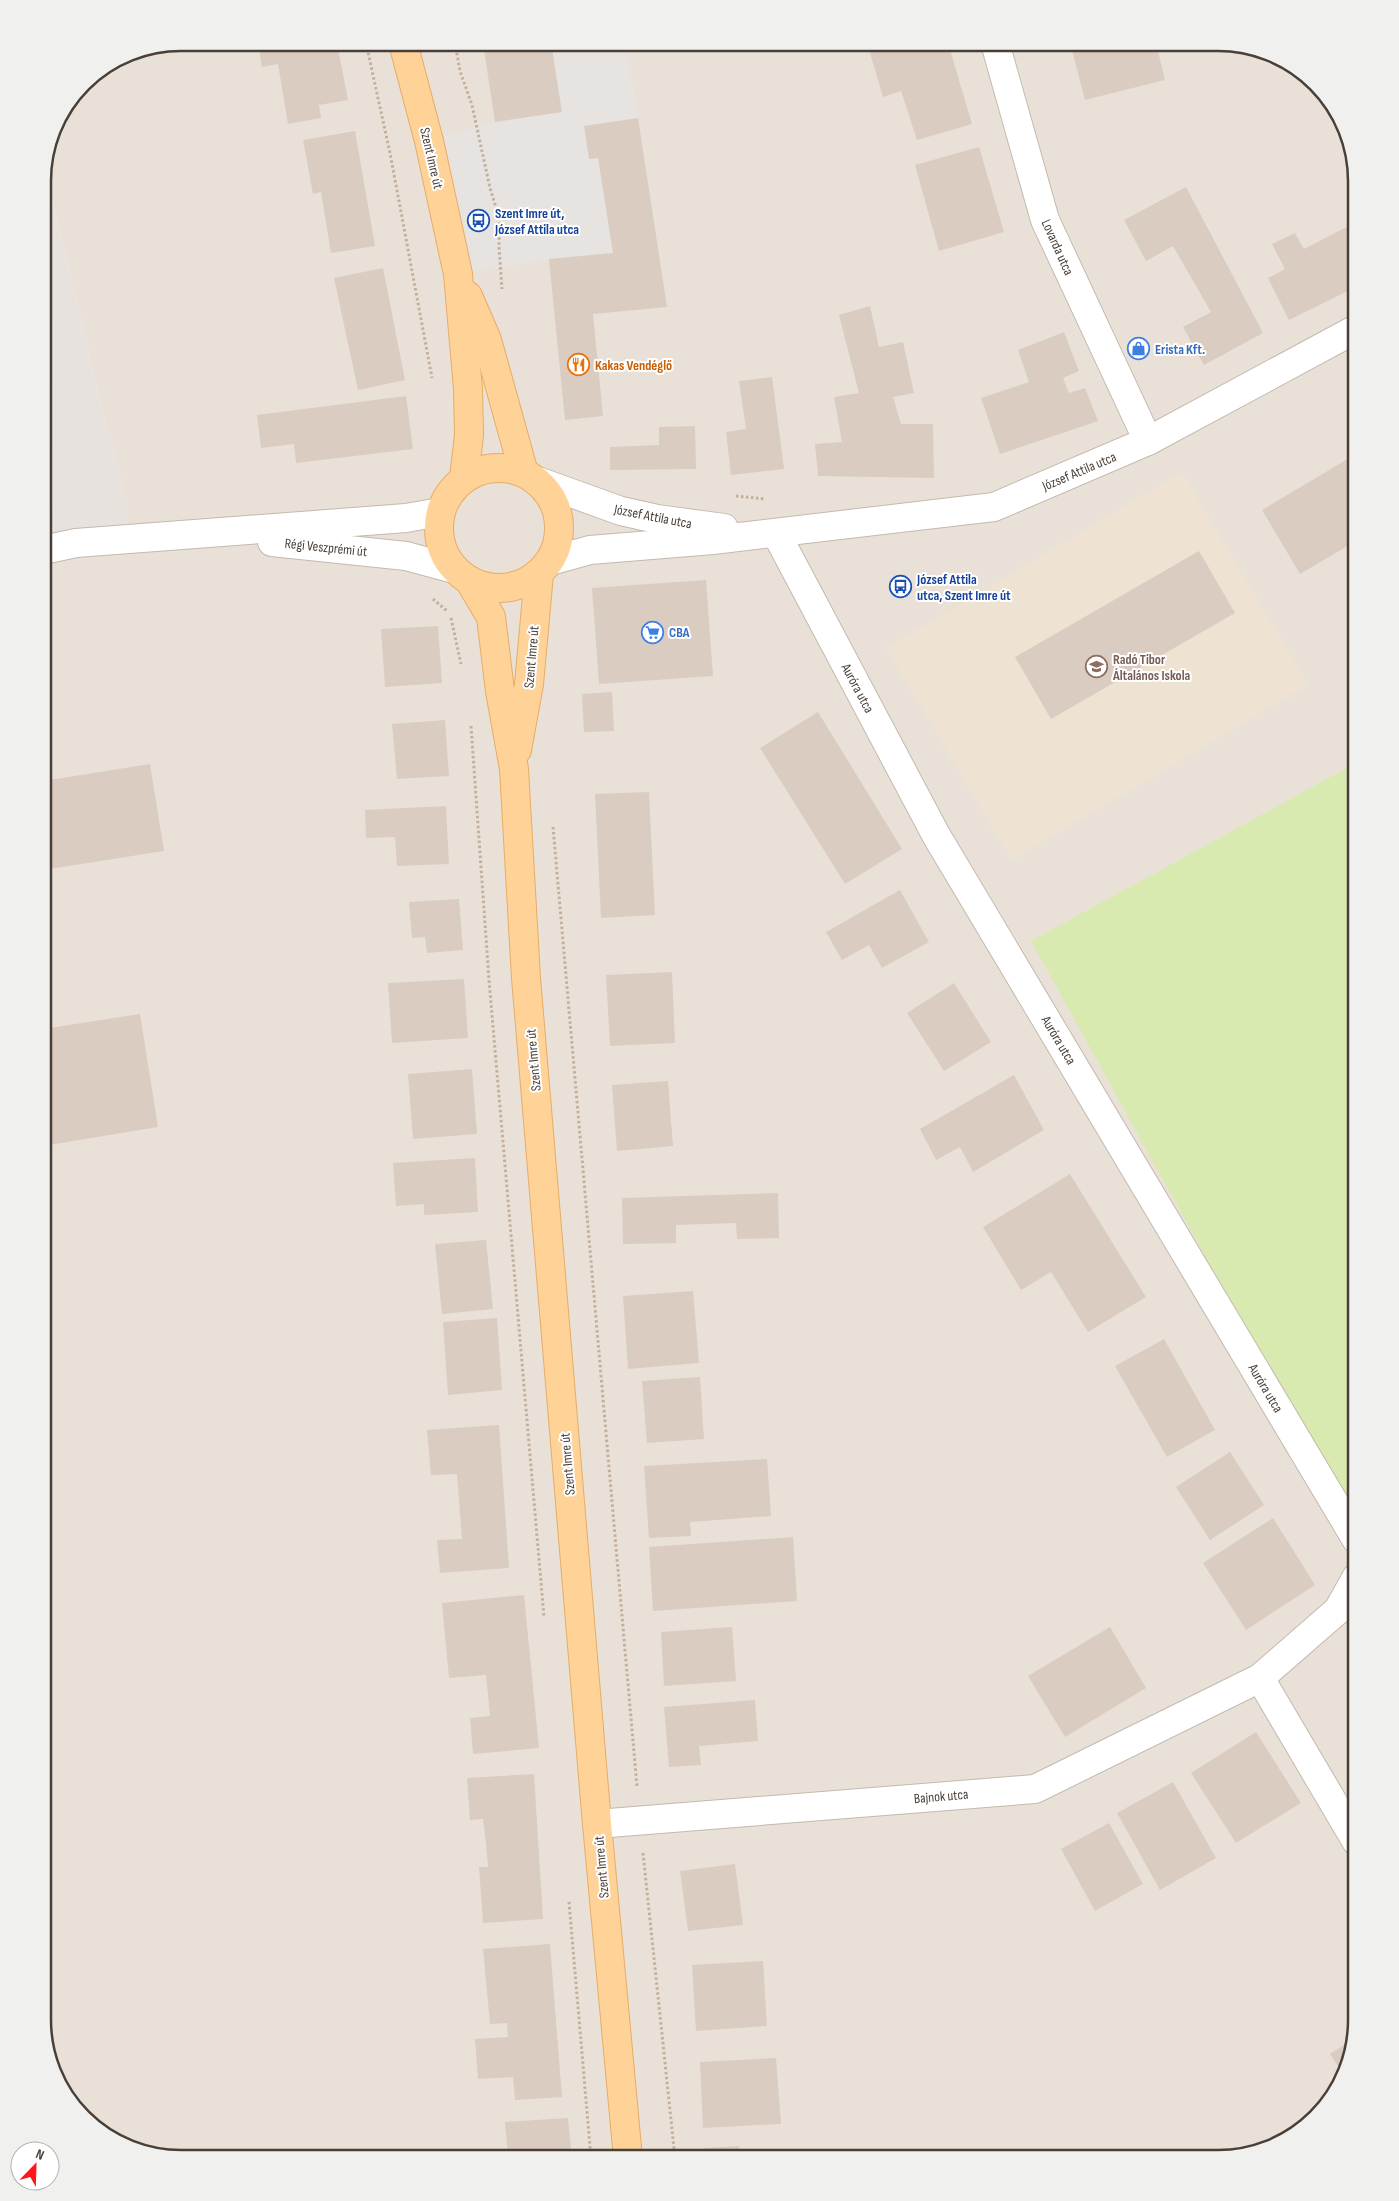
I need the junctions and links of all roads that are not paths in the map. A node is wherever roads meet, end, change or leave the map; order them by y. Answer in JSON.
{"nodes":[{"id":1,"x":405,"y":51,"type":"edge"},
{"id":2,"x":998,"y":52,"type":"edge"},
{"id":3,"x":458,"y":274,"type":"junction"},
{"id":4,"x":1348,"y":334,"type":"edge"},
{"id":5,"x":1148,"y":441,"type":"junction"},
{"id":6,"x":530,"y":476,"type":"junction"},
{"id":7,"x":464,"y":478,"type":"junction"},
{"id":8,"x":440,"y":512,"type":"junction"},
{"id":9,"x":776,"y":533,"type":"junction"},
{"id":10,"x":196,"y":535,"type":"junction"},
{"id":11,"x":52,"y":548,"type":"edge"},
{"id":12,"x":544,"y":568,"type":"junction"},
{"id":13,"x":462,"y":575,"type":"junction"},
{"id":14,"x":514,"y":769,"type":"junction"},
{"id":15,"x":1348,"y":1526,"type":"edge"},
{"id":16,"x":1348,"y":1592,"type":"edge"},
{"id":17,"x":1260,"y":1678,"type":"junction"},
{"id":18,"x":597,"y":1824,"type":"junction"},
{"id":19,"x":1348,"y":1827,"type":"edge"},
{"id":20,"x":627,"y":2149,"type":"edge"}],
"edges":[{"from":1,"to":3,"type":"main road","name":"Szent Imre út"},
{"from":2,"to":5,"type":"street","name":"Lovarda utca"},
{"from":3,"to":6,"type":"main road","name":"Szent Imre út"},
{"from":3,"to":7,"type":"main road","name":"Szent Imre út"},
{"from":4,"to":5,"type":"street","name":"József Attila utca"},
{"from":5,"to":9,"type":"street","name":"József Attila utca"},
{"from":6,"to":7,"type":"main road"},
{"from":6,"to":9,"type":"street","name":"József Attila utca"},
{"from":6,"to":12,"type":"main road"},
{"from":7,"to":8,"type":"main road"},
{"from":8,"to":10,"type":"street","name":"Régi Veszprémi út"},
{"from":8,"to":13,"type":"main road"},
{"from":9,"to":12,"type":"street","name":"József Attila utca"},
{"from":9,"to":15,"type":"street","name":"Auróra utca"},
{"from":10,"to":11,"type":"street","name":"Régi Veszprémi út"},
{"from":10,"to":13,"type":"street","name":"Régi Veszprémi út"},
{"from":12,"to":13,"type":"main road"},
{"from":12,"to":14,"type":"main road","name":"Szent Imre út"},
{"from":13,"to":14,"type":"main road","name":"Szent Imre út"},
{"from":14,"to":18,"type":"main road","name":"Szent Imre út"},
{"from":16,"to":17,"type":"street"},
{"from":17,"to":18,"type":"street","name":"Bajnok utca"},
{"from":17,"to":19,"type":"street"},
{"from":18,"to":20,"type":"main road","name":"Szent Imre út"}]}
